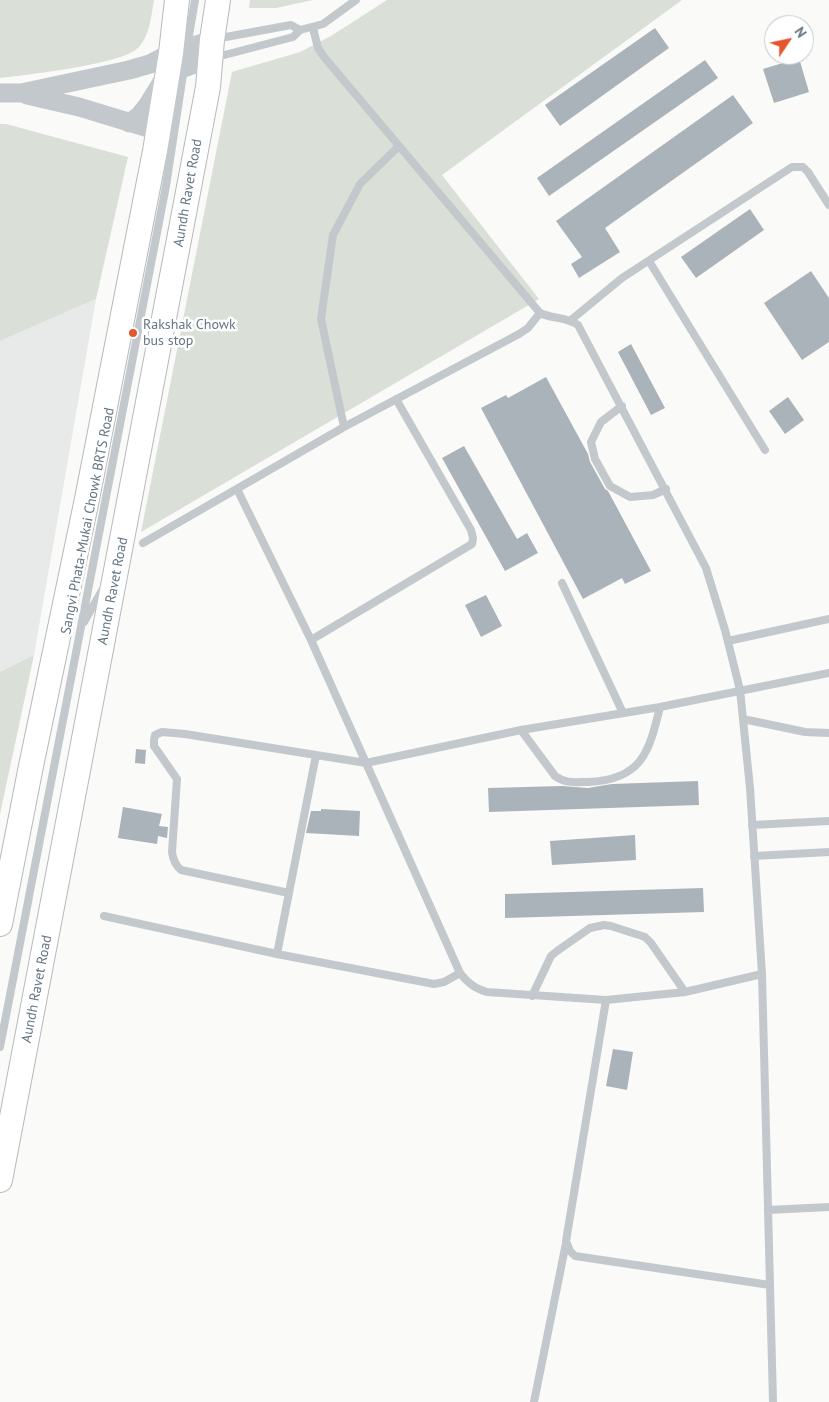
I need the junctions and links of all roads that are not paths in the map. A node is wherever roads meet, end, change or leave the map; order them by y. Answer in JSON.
{"nodes":[{"id":1,"x":177,"y":0,"type":"edge"},
{"id":2,"x":195,"y":0,"type":"edge"},
{"id":3,"x":218,"y":0,"type":"edge"},
{"id":4,"x":356,"y":0,"type":"edge"},
{"id":5,"x":313,"y":28,"type":"junction"},
{"id":6,"x":300,"y":30,"type":"junction"},
{"id":7,"x":211,"y":49,"type":"junction"},
{"id":8,"x":180,"y":60,"type":"junction"},
{"id":9,"x":0,"y":93,"type":"edge"},
{"id":10,"x":21,"y":93,"type":"junction"},
{"id":11,"x":129,"y":123,"type":"junction"},
{"id":12,"x":158,"y":131,"type":"junction"},
{"id":13,"x":399,"y":146,"type":"junction"},
{"id":14,"x":829,"y":205,"type":"edge"},
{"id":15,"x":649,"y":260,"type":"junction"},
{"id":16,"x":540,"y":313,"type":"junction"},
{"id":17,"x":571,"y":320,"type":"junction"},
{"id":18,"x":396,"y":399,"type":"junction"},
{"id":19,"x":622,"y":406,"type":"junction"},
{"id":20,"x":344,"y":427,"type":"junction"},
{"id":21,"x":765,"y":450,"type":"dead end"},
{"id":22,"x":237,"y":489,"type":"junction"},
{"id":23,"x":666,"y":489,"type":"junction"},
{"id":24,"x":143,"y":543,"type":"dead end"},
{"id":25,"x":119,"y":561,"type":"junction"},
{"id":26,"x":562,"y":584,"type":"dead end"},
{"id":27,"x":829,"y":619,"type":"edge"},
{"id":28,"x":80,"y":628,"type":"junction"},
{"id":29,"x":311,"y":640,"type":"junction"},
{"id":30,"x":728,"y":641,"type":"junction"},
{"id":31,"x":829,"y":673,"type":"edge"},
{"id":32,"x":740,"y":690,"type":"junction"},
{"id":33,"x":660,"y":707,"type":"junction"},
{"id":34,"x":623,"y":713,"type":"junction"},
{"id":35,"x":743,"y":719,"type":"junction"},
{"id":36,"x":521,"y":730,"type":"junction"},
{"id":37,"x":829,"y":734,"type":"edge"},
{"id":38,"x":316,"y":755,"type":"junction"},
{"id":39,"x":366,"y":764,"type":"junction"},
{"id":40,"x":829,"y":821,"type":"edge"},
{"id":41,"x":752,"y":825,"type":"junction"},
{"id":42,"x":829,"y":852,"type":"edge"},
{"id":43,"x":754,"y":856,"type":"junction"},
{"id":44,"x":288,"y":893,"type":"junction"},
{"id":45,"x":104,"y":916,"type":"dead end"},
{"id":46,"x":0,"y":924,"type":"edge"},
{"id":47,"x":277,"y":954,"type":"junction"},
{"id":48,"x":460,"y":973,"type":"junction"},
{"id":49,"x":762,"y":974,"type":"junction"},
{"id":50,"x":685,"y":992,"type":"junction"},
{"id":51,"x":532,"y":996,"type":"junction"},
{"id":52,"x":606,"y":1000,"type":"junction"},
{"id":53,"x":0,"y":1047,"type":"edge"},
{"id":54,"x":0,"y":1180,"type":"edge"},
{"id":55,"x":829,"y":1208,"type":"edge"},
{"id":56,"x":768,"y":1210,"type":"junction"},
{"id":57,"x":566,"y":1241,"type":"junction"},
{"id":58,"x":770,"y":1286,"type":"junction"},
{"id":59,"x":534,"y":1402,"type":"edge"},
{"id":60,"x":773,"y":1402,"type":"edge"}],
"edges":[{"from":1,"to":8,"type":"main road"},
{"from":2,"to":8,"type":"lane","name":"Sangvi Phata-Mukai Chowk BRTS Road"},
{"from":3,"to":7,"type":"main road","name":"Aundh Ravet Road"},
{"from":4,"to":5,"type":"lane"},
{"from":5,"to":6,"type":"lane"},
{"from":5,"to":13,"type":"lane"},
{"from":6,"to":7,"type":"lane"},
{"from":6,"to":7,"type":"lane"},
{"from":7,"to":8,"type":"street"},
{"from":7,"to":25,"type":"main road","name":"Aundh Ravet Road"},
{"from":8,"to":10,"type":"street"},
{"from":8,"to":11,"type":"street"},
{"from":8,"to":12,"type":"main road"},
{"from":8,"to":28,"type":"lane","name":"Sangvi Phata-Mukai Chowk BRTS Road"},
{"from":9,"to":10,"type":"street"},
{"from":10,"to":11,"type":"street"},
{"from":11,"to":12,"type":"street"},
{"from":12,"to":46,"type":"main road"},
{"from":13,"to":16,"type":"lane"},
{"from":13,"to":20,"type":"lane"},
{"from":14,"to":15,"type":"lane"},
{"from":15,"to":17,"type":"lane"},
{"from":15,"to":21,"type":"lane"},
{"from":16,"to":17,"type":"lane"},
{"from":16,"to":18,"type":"lane"},
{"from":17,"to":19,"type":"lane"},
{"from":18,"to":20,"type":"lane"},
{"from":18,"to":29,"type":"lane"},
{"from":19,"to":23,"type":"lane"},
{"from":19,"to":23,"type":"lane"},
{"from":20,"to":22,"type":"lane"},
{"from":22,"to":24,"type":"lane"},
{"from":22,"to":29,"type":"lane"},
{"from":23,"to":30,"type":"lane"},
{"from":25,"to":28,"type":"lane"},
{"from":25,"to":54,"type":"main road","name":"Aundh Ravet Road"},
{"from":26,"to":34,"type":"lane"},
{"from":27,"to":30,"type":"lane"},
{"from":28,"to":53,"type":"lane","name":"Sangvi Phata-Mukai Chowk BRTS Road"},
{"from":29,"to":39,"type":"lane"},
{"from":30,"to":32,"type":"lane"},
{"from":31,"to":32,"type":"lane"},
{"from":32,"to":33,"type":"lane"},
{"from":32,"to":35,"type":"lane"},
{"from":33,"to":34,"type":"lane"},
{"from":33,"to":36,"type":"lane"},
{"from":34,"to":36,"type":"lane"},
{"from":35,"to":37,"type":"lane"},
{"from":35,"to":41,"type":"lane"},
{"from":36,"to":39,"type":"lane"},
{"from":38,"to":39,"type":"lane"},
{"from":38,"to":44,"type":"lane"},
{"from":38,"to":44,"type":"lane"},
{"from":39,"to":48,"type":"lane"},
{"from":40,"to":41,"type":"lane"},
{"from":41,"to":43,"type":"lane"},
{"from":42,"to":43,"type":"lane"},
{"from":43,"to":49,"type":"lane"},
{"from":44,"to":47,"type":"lane"},
{"from":45,"to":47,"type":"lane"},
{"from":47,"to":48,"type":"lane"},
{"from":48,"to":51,"type":"lane"},
{"from":49,"to":50,"type":"lane"},
{"from":49,"to":56,"type":"lane"},
{"from":50,"to":51,"type":"lane"},
{"from":50,"to":52,"type":"lane"},
{"from":51,"to":52,"type":"lane"},
{"from":52,"to":57,"type":"lane"},
{"from":55,"to":56,"type":"lane"},
{"from":56,"to":58,"type":"lane"},
{"from":57,"to":58,"type":"lane"},
{"from":57,"to":59,"type":"lane"},
{"from":58,"to":60,"type":"lane"}]}
